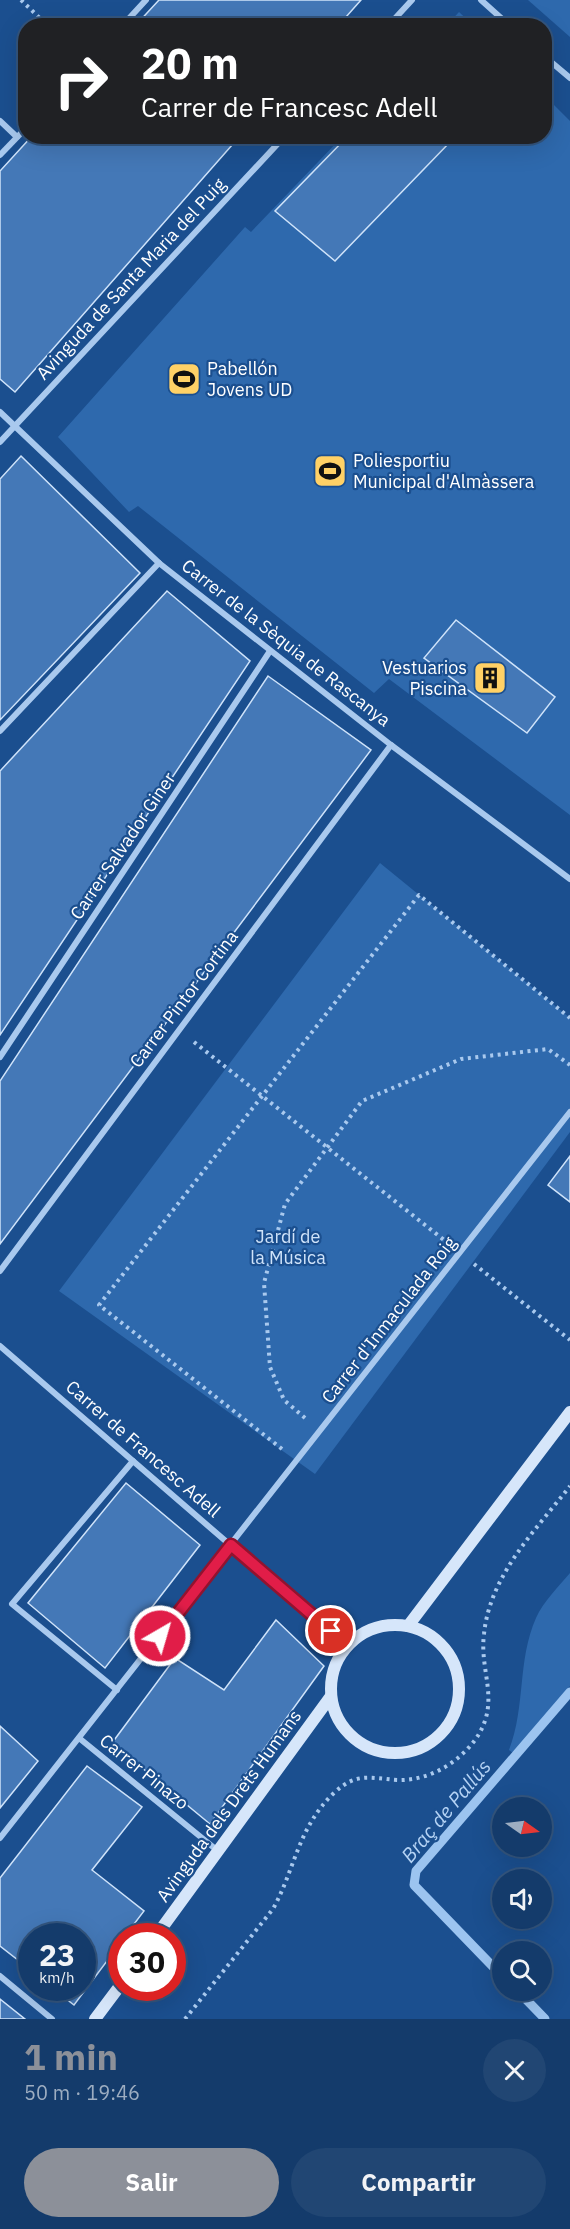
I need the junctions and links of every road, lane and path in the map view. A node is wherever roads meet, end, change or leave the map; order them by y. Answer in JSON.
{"nodes":[{"id":1,"x":21,"y":0,"type":"edge"},
{"id":2,"x":146,"y":0,"type":"edge"},
{"id":3,"x":412,"y":0,"type":"edge"},
{"id":4,"x":481,"y":0,"type":"edge"},
{"id":5,"x":40,"y":18,"type":"edge"},
{"id":6,"x":129,"y":18,"type":"edge"},
{"id":7,"x":395,"y":18,"type":"edge"},
{"id":8,"x":501,"y":18,"type":"edge"},
{"id":9,"x":552,"y":63,"type":"edge"},
{"id":10,"x":570,"y":78,"type":"edge"},
{"id":11,"x":0,"y":122,"type":"edge"},
{"id":12,"x":17,"y":137,"type":"joint"},
{"id":13,"x":278,"y":144,"type":"edge"},
{"id":14,"x":0,"y":155,"type":"edge"},
{"id":15,"x":0,"y":412,"type":"edge"},
{"id":16,"x":15,"y":426,"type":"junction"},
{"id":17,"x":0,"y":442,"type":"edge"},
{"id":18,"x":159,"y":562,"type":"junction"},
{"id":19,"x":270,"y":651,"type":"junction"},
{"id":20,"x":0,"y":731,"type":"edge"},
{"id":21,"x":391,"y":745,"type":"junction"},
{"id":22,"x":570,"y":879,"type":"edge"},
{"id":23,"x":570,"y":1018,"type":"edge"},
{"id":24,"x":179,"y":1030,"type":"junction"},
{"id":25,"x":0,"y":1057,"type":"edge"},
{"id":26,"x":570,"y":1065,"type":"edge"},
{"id":27,"x":262,"y":1096,"type":"junction"},
{"id":28,"x":570,"y":1112,"type":"edge"},
{"id":29,"x":326,"y":1147,"type":"junction"},
{"id":30,"x":460,"y":1253,"type":"junction"},
{"id":31,"x":0,"y":1271,"type":"edge"},
{"id":32,"x":570,"y":1340,"type":"edge"},
{"id":33,"x":0,"y":1346,"type":"edge"},
{"id":34,"x":570,"y":1412,"type":"edge"},
{"id":35,"x":321,"y":1431,"type":"junction"},
{"id":36,"x":133,"y":1461,"type":"junction"},
{"id":37,"x":297,"y":1461,"type":"junction"},
{"id":38,"x":570,"y":1486,"type":"edge"},
{"id":39,"x":231,"y":1545,"type":"junction"},
{"id":40,"x":408,"y":1626,"type":"junction"},
{"id":41,"x":347,"y":1646,"type":"junction"},
{"id":42,"x":117,"y":1690,"type":"junction"},
{"id":43,"x":331,"y":1696,"type":"junction"},
{"id":44,"x":78,"y":1738,"type":"junction"},
{"id":45,"x":0,"y":1838,"type":"edge"},
{"id":46,"x":218,"y":1851,"type":"junction"},
{"id":47,"x":165,"y":1923,"type":"edge"},
{"id":48,"x":0,"y":1976,"type":"edge"},
{"id":49,"x":108,"y":2001,"type":"edge"},
{"id":50,"x":52,"y":2019,"type":"edge"},
{"id":51,"x":95,"y":2019,"type":"edge"},
{"id":52,"x":185,"y":2019,"type":"edge"}],
"edges":[{"from":1,"to":5,"type":"path"},
{"from":2,"to":6,"type":"street"},
{"from":3,"to":7,"type":"street"},
{"from":4,"to":8,"type":"street"},
{"from":9,"to":10,"type":"street"},
{"from":11,"to":12,"type":"street"},
{"from":12,"to":14,"type":"street"},
{"from":13,"to":16,"type":"street","name":"Avinguda de Santa Maria del Puig"},
{"from":15,"to":16,"type":"street","name":"Carrer de la Sèquia de Rascanya"},
{"from":16,"to":17,"type":"street","name":"Avinguda de Santa Maria del Puig"},
{"from":16,"to":18,"type":"street","name":"Carrer de la Sèquia de Rascanya"},
{"from":18,"to":19,"type":"street","name":"Carrer de la Sèquia de Rascanya"},
{"from":18,"to":20,"type":"street"},
{"from":19,"to":21,"type":"street","name":"Carrer de la Sèquia de Rascanya"},
{"from":19,"to":25,"type":"street","name":"Carrer Salvador Giner"},
{"from":21,"to":22,"type":"street","name":"Carrer de la Sèquia de Rascanya"},
{"from":21,"to":24,"type":"street","name":"Carrer Pintor Cortina"},
{"from":23,"to":27,"type":"path"},
{"from":24,"to":27,"type":"path"},
{"from":24,"to":31,"type":"street","name":"Carrer Pintor Cortina"},
{"from":26,"to":29,"type":"path"},
{"from":27,"to":29,"type":"path"},
{"from":27,"to":37,"type":"path"},
{"from":28,"to":30,"type":"street","name":"Carrer d'Inmaculada Roig"},
{"from":29,"to":30,"type":"path"},
{"from":29,"to":35,"type":"path"},
{"from":30,"to":32,"type":"path"},
{"from":30,"to":35,"type":"street","name":"Carrer d'Inmaculada Roig"},
{"from":33,"to":36,"type":"street","name":"Carrer de Francesc Adell"},
{"from":34,"to":40,"type":"street"},
{"from":35,"to":37,"type":"street","name":"Carrer d'Inmaculada Roig"},
{"from":36,"to":39,"type":"street","name":"Carrer de Francesc Adell"},
{"from":36,"to":42,"type":"street"},
{"from":37,"to":39,"type":"street","name":"Carrer d'Inmaculada Roig"},
{"from":38,"to":52,"type":"path"},
{"from":39,"to":41,"type":"street","name":"Carrer de Francesc Adell"},
{"from":39,"to":42,"type":"street","name":"Carrer d'Inmaculada Roig"},
{"from":40,"to":41,"type":"street"},
{"from":40,"to":43,"type":"street"},
{"from":41,"to":43,"type":"street"},
{"from":42,"to":44,"type":"street","name":"Carrer d'Inmaculada Roig"},
{"from":43,"to":46,"type":"street","name":"Avinguda dels Drets Humans"},
{"from":44,"to":45,"type":"street","name":"Carrer d'Inmaculada Roig"},
{"from":44,"to":46,"type":"street","name":"Carrer Pinazo"},
{"from":46,"to":47,"type":"street","name":"Avinguda dels Drets Humans"},
{"from":48,"to":50,"type":"street"},
{"from":49,"to":51,"type":"street"}]}
